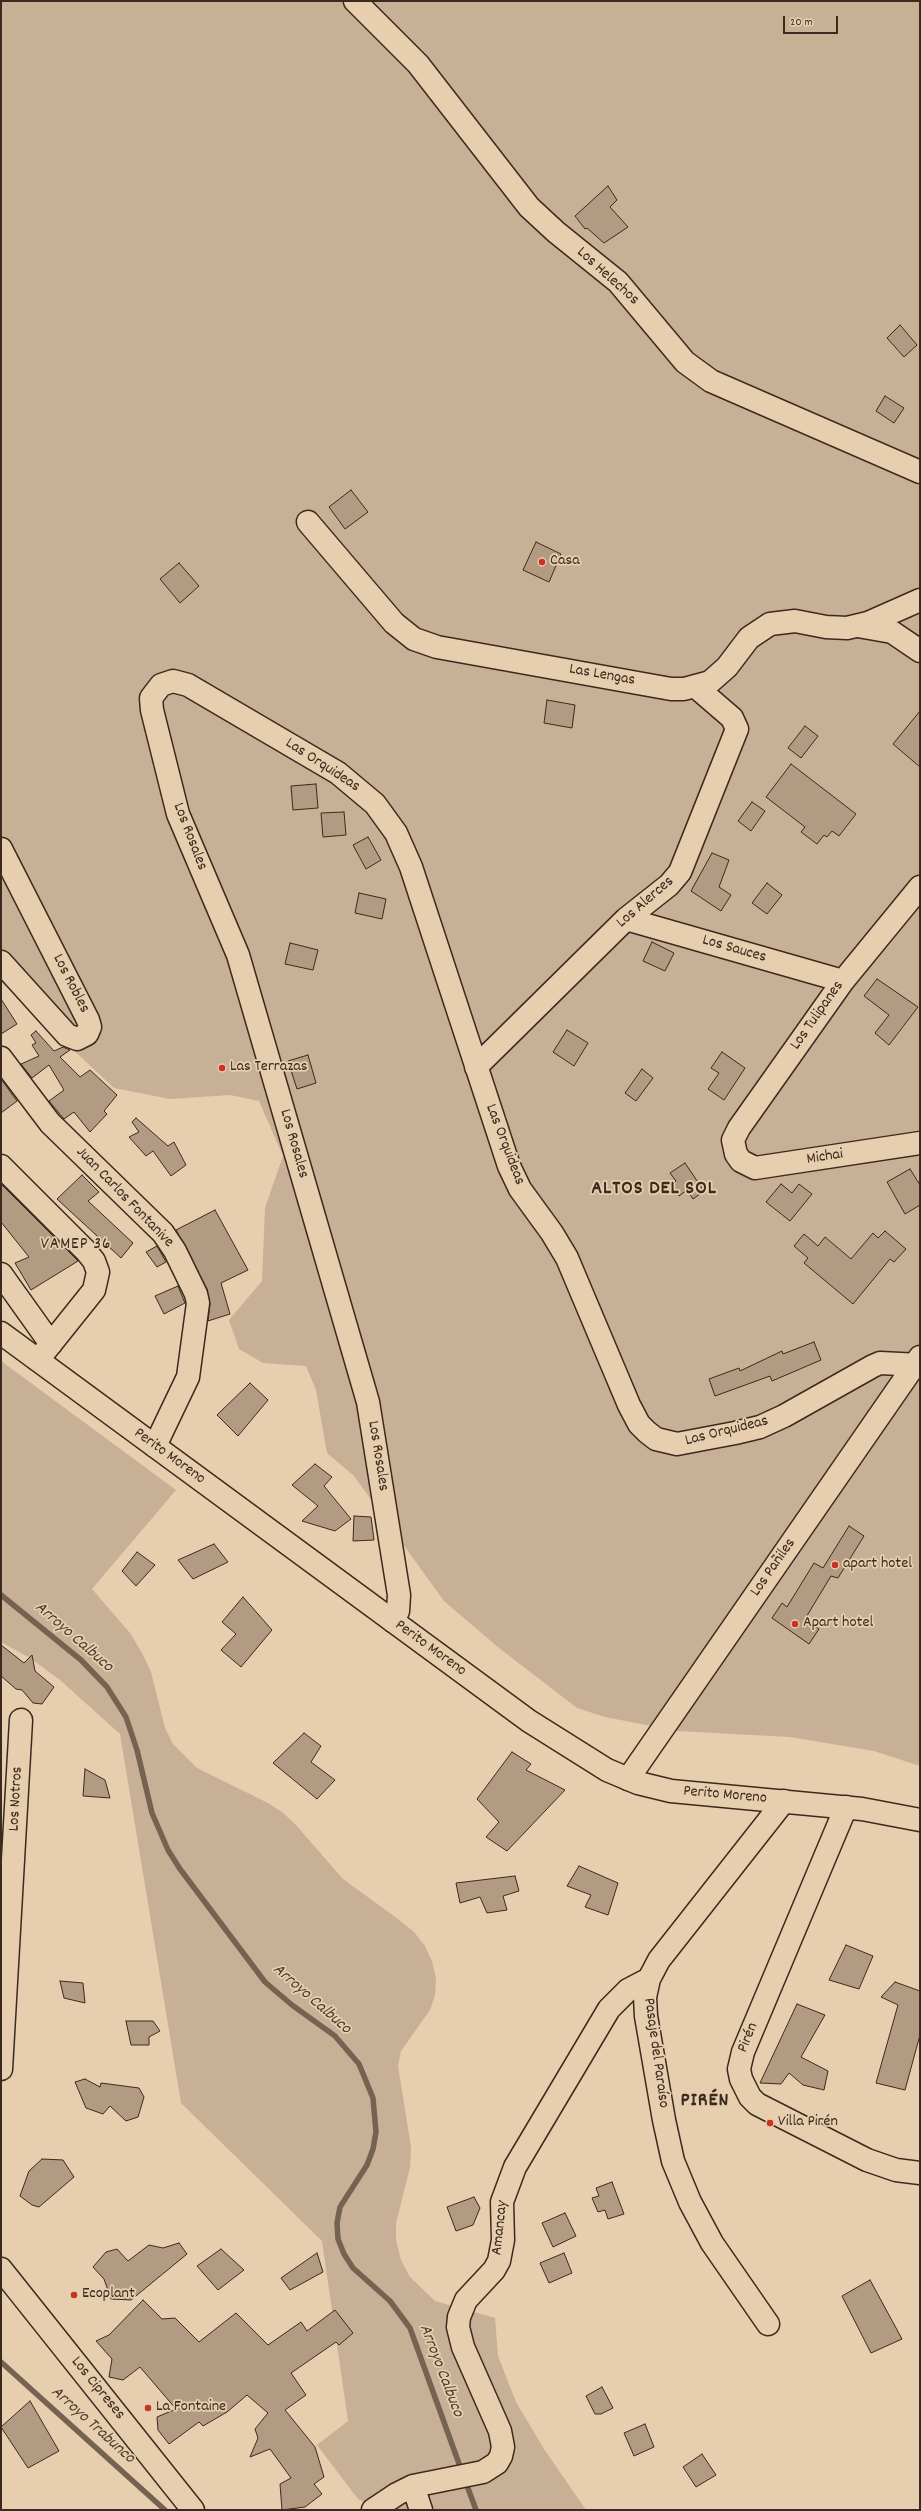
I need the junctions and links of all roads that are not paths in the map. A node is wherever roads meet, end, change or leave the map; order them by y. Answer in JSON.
{"nodes":[{"id":1,"x":355,"y":1,"type":"edge"},
{"id":2,"x":920,"y":472,"type":"edge"},
{"id":3,"x":308,"y":522,"type":"dead end"},
{"id":4,"x":920,"y":600,"type":"edge"},
{"id":5,"x":858,"y":626,"type":"junction"},
{"id":6,"x":920,"y":651,"type":"edge"},
{"id":7,"x":167,"y":682,"type":"joint"},
{"id":8,"x":696,"y":686,"type":"junction"},
{"id":9,"x":1,"y":849,"type":"edge"},
{"id":10,"x":920,"y":888,"type":"edge"},
{"id":11,"x":626,"y":919,"type":"junction"},
{"id":12,"x":1,"y":962,"type":"edge"},
{"id":13,"x":843,"y":981,"type":"junction"},
{"id":14,"x":1,"y":1058,"type":"edge"},
{"id":15,"x":476,"y":1067,"type":"junction"},
{"id":16,"x":920,"y":1143,"type":"edge"},
{"id":17,"x":736,"y":1154,"type":"joint"},
{"id":18,"x":1,"y":1166,"type":"edge"},
{"id":19,"x":1,"y":1274,"type":"edge"},
{"id":20,"x":1,"y":1333,"type":"edge"},
{"id":21,"x":44,"y":1352,"type":"junction"},
{"id":22,"x":918,"y":1363,"type":"edge"},
{"id":23,"x":155,"y":1446,"type":"junction"},
{"id":24,"x":393,"y":1621,"type":"junction"},
{"id":25,"x":21,"y":1720,"type":"dead end"},
{"id":26,"x":628,"y":1780,"type":"junction"},
{"id":27,"x":784,"y":1801,"type":"junction"},
{"id":28,"x":846,"y":1807,"type":"junction"},
{"id":29,"x":920,"y":1820,"type":"edge"},
{"id":30,"x":649,"y":1979,"type":"junction"},
{"id":31,"x":1,"y":2070,"type":"edge"},
{"id":32,"x":920,"y":2173,"type":"edge"},
{"id":33,"x":1,"y":2269,"type":"edge"},
{"id":34,"x":768,"y":2324,"type":"dead end"},
{"id":35,"x":413,"y":2486,"type":"junction"},
{"id":36,"x":193,"y":2510,"type":"edge"},
{"id":37,"x":373,"y":2510,"type":"edge"},
{"id":38,"x":421,"y":2510,"type":"edge"}],
"edges":[{"from":1,"to":2,"type":"street","name":"Los Helechos"},
{"from":3,"to":8,"type":"street","name":"Las Lengas"},
{"from":4,"to":5,"type":"street","name":"Las Lengas"},
{"from":5,"to":6,"type":"street"},
{"from":5,"to":8,"type":"street","name":"Las Lengas"},
{"from":7,"to":15,"type":"street","name":"Las Orquideas"},
{"from":7,"to":24,"type":"street","name":"Los Rosales"},
{"from":8,"to":11,"type":"street","name":"Los Alerces"},
{"from":9,"to":12,"type":"street","name":"Los Robles"},
{"from":10,"to":13,"type":"street","name":"Los Tulipanes"},
{"from":11,"to":13,"type":"street","name":"Los Sauces"},
{"from":11,"to":15,"type":"street","name":"Los Alerces"},
{"from":13,"to":17,"type":"street","name":"Los Tulipanes"},
{"from":14,"to":23,"type":"street","name":"Juan Carlos Fontanive"},
{"from":15,"to":22,"type":"street","name":"Las Orquideas"},
{"from":16,"to":17,"type":"street","name":"Michai"},
{"from":18,"to":21,"type":"street"},
{"from":19,"to":21,"type":"street"},
{"from":20,"to":21,"type":"street","name":"Perito Moreno"},
{"from":21,"to":23,"type":"street","name":"Perito Moreno"},
{"from":22,"to":26,"type":"street","name":"Los Pañiles"},
{"from":23,"to":24,"type":"street","name":"Perito Moreno"},
{"from":24,"to":26,"type":"street","name":"Perito Moreno"},
{"from":25,"to":31,"type":"street","name":"Los Notros"},
{"from":26,"to":27,"type":"street","name":"Perito Moreno"},
{"from":27,"to":28,"type":"street","name":"Perito Moreno"},
{"from":27,"to":30,"type":"street","name":"Pasaje del Paraíso"},
{"from":28,"to":29,"type":"street","name":"Perito Moreno"},
{"from":28,"to":32,"type":"street","name":"Pirén"},
{"from":30,"to":34,"type":"street","name":"Pasaje del Paraíso"},
{"from":30,"to":35,"type":"street","name":"Amancay"},
{"from":33,"to":36,"type":"street","name":"Los Cipreses"},
{"from":35,"to":37,"type":"street","name":"Amancay"},
{"from":35,"to":38,"type":"street"}]}
